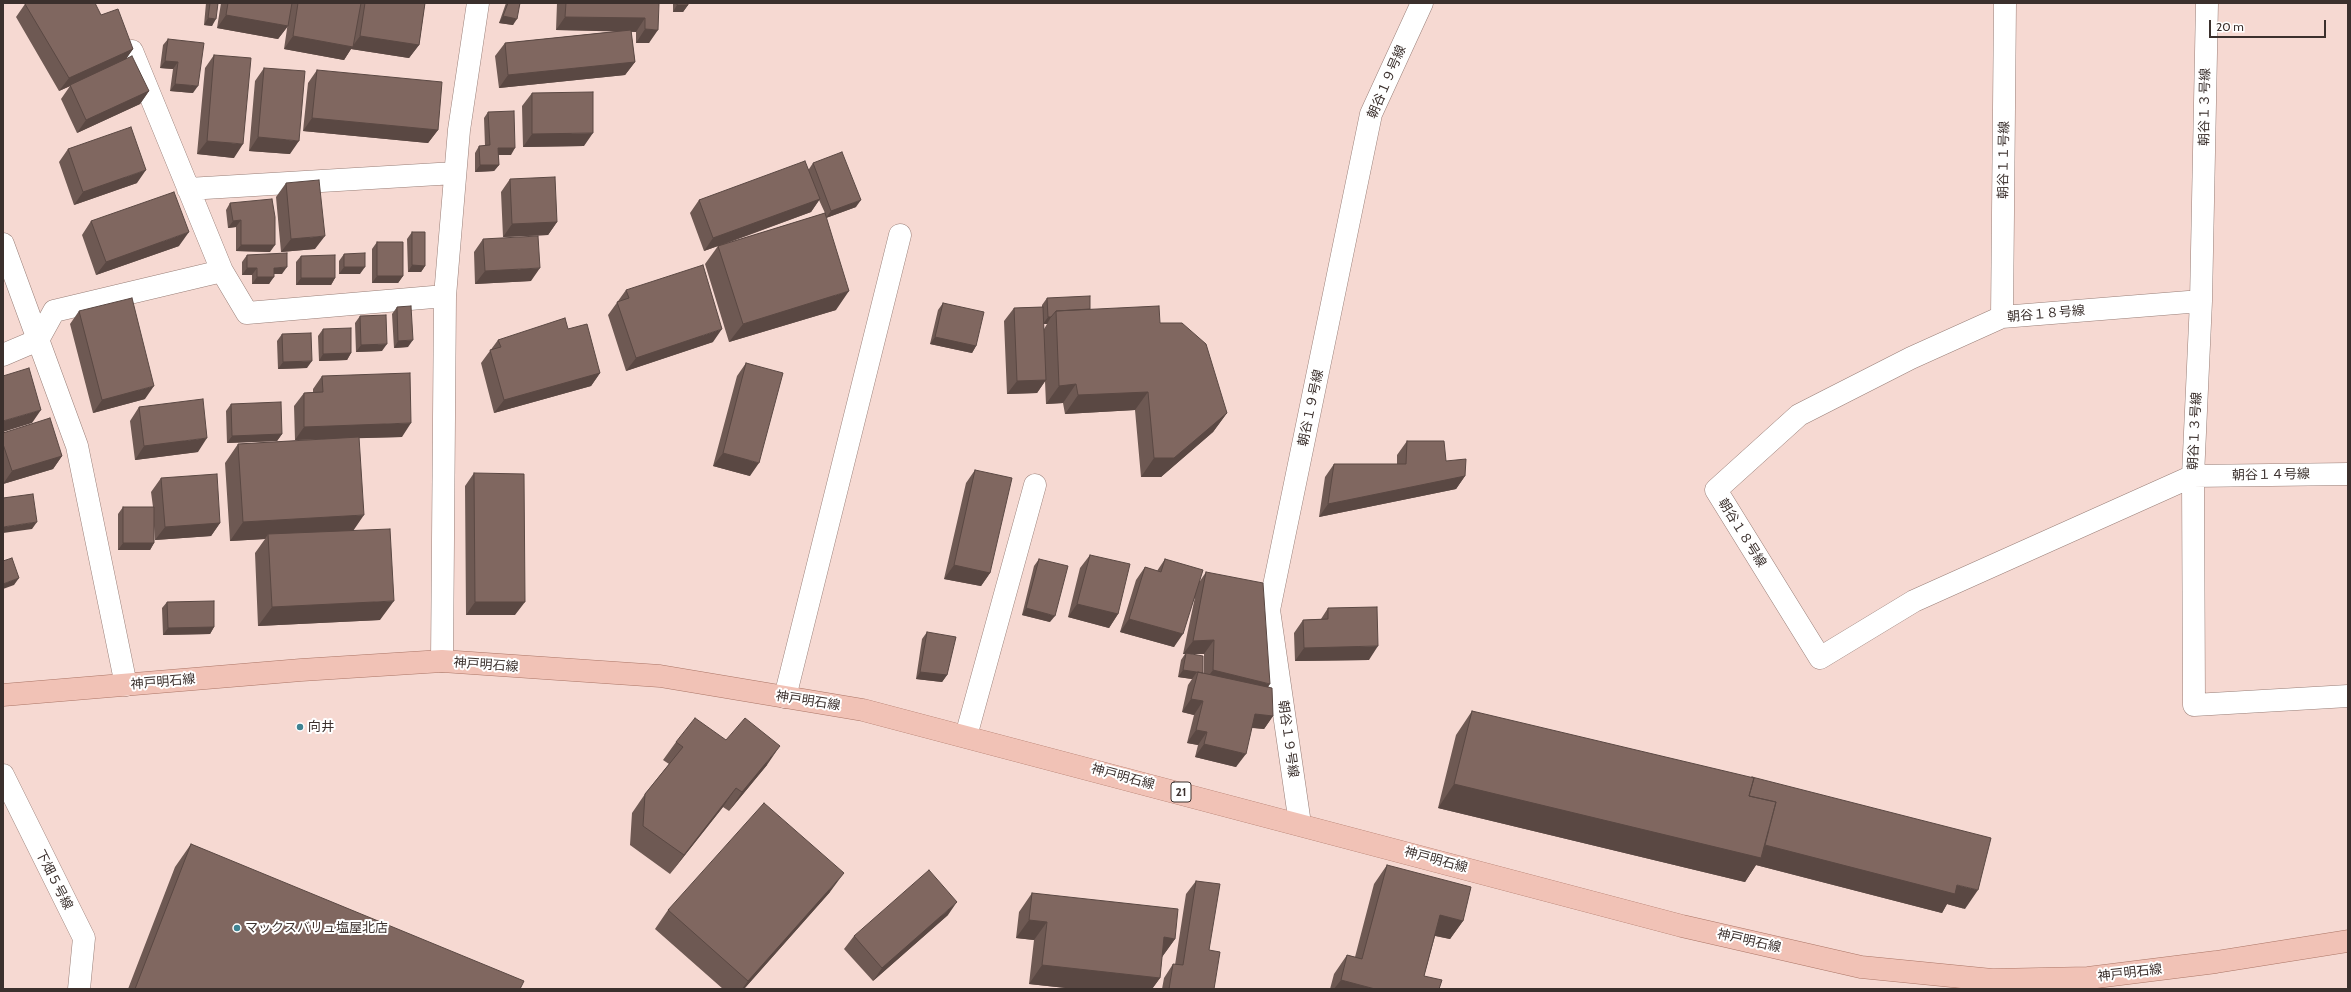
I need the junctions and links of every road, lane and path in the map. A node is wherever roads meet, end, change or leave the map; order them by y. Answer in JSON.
{"nodes":[{"id":1,"x":478,"y":3,"type":"edge"},
{"id":2,"x":1422,"y":3,"type":"edge"},
{"id":3,"x":2005,"y":3,"type":"edge"},
{"id":4,"x":2207,"y":3,"type":"edge"},
{"id":5,"x":132,"y":51,"type":"edge"},
{"id":6,"x":455,"y":173,"type":"junction"},
{"id":7,"x":188,"y":189,"type":"junction"},
{"id":8,"x":900,"y":235,"type":"dead end"},
{"id":9,"x":3,"y":244,"type":"edge"},
{"id":10,"x":222,"y":271,"type":"junction"},
{"id":11,"x":445,"y":296,"type":"junction"},
{"id":12,"x":2201,"y":301,"type":"junction"},
{"id":13,"x":2002,"y":317,"type":"junction"},
{"id":14,"x":38,"y":340,"type":"junction"},
{"id":15,"x":3,"y":355,"type":"edge"},
{"id":16,"x":2348,"y":474,"type":"edge"},
{"id":17,"x":2193,"y":476,"type":"junction"},
{"id":18,"x":1035,"y":485,"type":"dead end"},
{"id":19,"x":442,"y":661,"type":"junction"},
{"id":20,"x":126,"y":685,"type":"junction"},
{"id":21,"x":3,"y":695,"type":"edge"},
{"id":22,"x":2348,"y":696,"type":"edge"},
{"id":23,"x":785,"y":697,"type":"junction"},
{"id":24,"x":966,"y":736,"type":"junction"},
{"id":25,"x":3,"y":775,"type":"edge"},
{"id":26,"x":1300,"y":824,"type":"junction"},
{"id":27,"x":2348,"y":941,"type":"edge"},
{"id":28,"x":79,"y":989,"type":"edge"}],
"edges":[{"from":1,"to":6,"type":"street"},
{"from":2,"to":26,"type":"street","name":"朝谷１９号線"},
{"from":3,"to":13,"type":"street","name":"朝谷１１号線"},
{"from":4,"to":12,"type":"street","name":"朝谷１３号線"},
{"from":5,"to":7,"type":"street"},
{"from":6,"to":7,"type":"street"},
{"from":6,"to":11,"type":"street"},
{"from":7,"to":10,"type":"street"},
{"from":8,"to":23,"type":"street"},
{"from":9,"to":14,"type":"street"},
{"from":10,"to":11,"type":"street"},
{"from":10,"to":14,"type":"street"},
{"from":11,"to":19,"type":"street"},
{"from":12,"to":13,"type":"street","name":"朝谷１８号線"},
{"from":12,"to":17,"type":"street","name":"朝谷１３号線"},
{"from":13,"to":17,"type":"street","name":"朝谷１８号線"},
{"from":14,"to":15,"type":"street"},
{"from":14,"to":20,"type":"street"},
{"from":16,"to":17,"type":"street","name":"朝谷１４号線"},
{"from":17,"to":22,"type":"street","name":"朝谷１３号線"},
{"from":18,"to":24,"type":"street"},
{"from":19,"to":20,"type":"main road","name":"神戸明石線","number":"21"},
{"from":19,"to":23,"type":"main road","name":"神戸明石線","number":"21"},
{"from":20,"to":21,"type":"main road","name":"神戸明石線","number":"21"},
{"from":23,"to":24,"type":"main road","name":"神戸明石線","number":"21"},
{"from":24,"to":26,"type":"main road","name":"神戸明石線","number":"21"},
{"from":25,"to":28,"type":"street","name":"下畑５号線"},
{"from":26,"to":27,"type":"main road","name":"神戸明石線","number":"21"}]}
